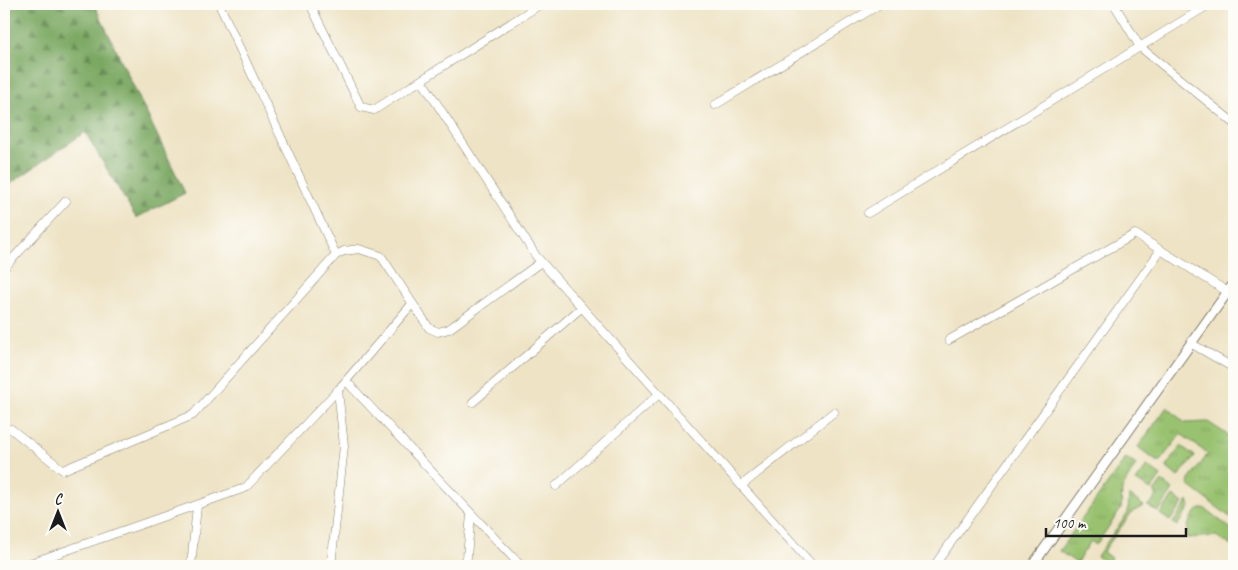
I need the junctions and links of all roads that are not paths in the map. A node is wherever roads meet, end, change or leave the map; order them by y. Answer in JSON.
{"nodes":[{"id":1,"x":219,"y":4,"type":"edge"},
{"id":2,"x":310,"y":4,"type":"edge"},
{"id":3,"x":542,"y":4,"type":"edge"},
{"id":4,"x":880,"y":4,"type":"edge"},
{"id":5,"x":1114,"y":4,"type":"edge"},
{"id":6,"x":1210,"y":4,"type":"edge"},
{"id":7,"x":1140,"y":47,"type":"junction"},
{"id":8,"x":422,"y":81,"type":"junction"},
{"id":9,"x":715,"y":105,"type":"dead end"},
{"id":10,"x":1234,"y":123,"type":"edge"},
{"id":11,"x":66,"y":201,"type":"dead end"},
{"id":12,"x":868,"y":213,"type":"dead end"},
{"id":13,"x":1160,"y":251,"type":"junction"},
{"id":14,"x":336,"y":256,"type":"junction"},
{"id":15,"x":541,"y":262,"type":"junction"},
{"id":16,"x":4,"y":268,"type":"edge"},
{"id":17,"x":1234,"y":283,"type":"edge"},
{"id":18,"x":1228,"y":292,"type":"junction"},
{"id":19,"x":412,"y":304,"type":"junction"},
{"id":20,"x":581,"y":308,"type":"junction"},
{"id":21,"x":949,"y":340,"type":"dead end"},
{"id":22,"x":1192,"y":344,"type":"junction"},
{"id":23,"x":1234,"y":368,"type":"edge"},
{"id":24,"x":346,"y":381,"type":"junction"},
{"id":25,"x":338,"y":390,"type":"junction"},
{"id":26,"x":658,"y":394,"type":"junction"},
{"id":27,"x":473,"y":402,"type":"dead end"},
{"id":28,"x":834,"y":412,"type":"dead end"},
{"id":29,"x":11,"y":429,"type":"dead end"},
{"id":30,"x":742,"y":485,"type":"junction"},
{"id":31,"x":556,"y":486,"type":"dead end"},
{"id":32,"x":197,"y":506,"type":"junction"},
{"id":33,"x":471,"y":515,"type":"junction"},
{"id":34,"x":22,"y":566,"type":"edge"},
{"id":35,"x":191,"y":566,"type":"edge"},
{"id":36,"x":331,"y":566,"type":"edge"},
{"id":37,"x":466,"y":566,"type":"edge"},
{"id":38,"x":521,"y":566,"type":"edge"},
{"id":39,"x":813,"y":566,"type":"edge"},
{"id":40,"x":934,"y":566,"type":"edge"},
{"id":41,"x":1032,"y":566,"type":"edge"}],
"edges":[{"from":1,"to":14,"type":"street"},
{"from":2,"to":8,"type":"street"},
{"from":3,"to":8,"type":"street"},
{"from":4,"to":9,"type":"street"},
{"from":5,"to":7,"type":"street"},
{"from":6,"to":7,"type":"street"},
{"from":7,"to":10,"type":"street"},
{"from":7,"to":12,"type":"street"},
{"from":8,"to":15,"type":"street"},
{"from":11,"to":16,"type":"street"},
{"from":13,"to":18,"type":"street"},
{"from":13,"to":21,"type":"street"},
{"from":13,"to":40,"type":"street"},
{"from":14,"to":19,"type":"street"},
{"from":14,"to":29,"type":"street"},
{"from":15,"to":19,"type":"street"},
{"from":15,"to":20,"type":"street"},
{"from":17,"to":18,"type":"street"},
{"from":18,"to":22,"type":"street"},
{"from":19,"to":24,"type":"street"},
{"from":20,"to":26,"type":"street"},
{"from":20,"to":27,"type":"street"},
{"from":22,"to":23,"type":"street"},
{"from":22,"to":41,"type":"street"},
{"from":24,"to":25,"type":"street"},
{"from":24,"to":33,"type":"street"},
{"from":25,"to":32,"type":"street"},
{"from":25,"to":36,"type":"street"},
{"from":26,"to":30,"type":"street"},
{"from":26,"to":31,"type":"street"},
{"from":28,"to":30,"type":"street"},
{"from":30,"to":39,"type":"street"},
{"from":32,"to":34,"type":"street"},
{"from":32,"to":35,"type":"street"},
{"from":33,"to":37,"type":"street"},
{"from":33,"to":38,"type":"street"}]}
